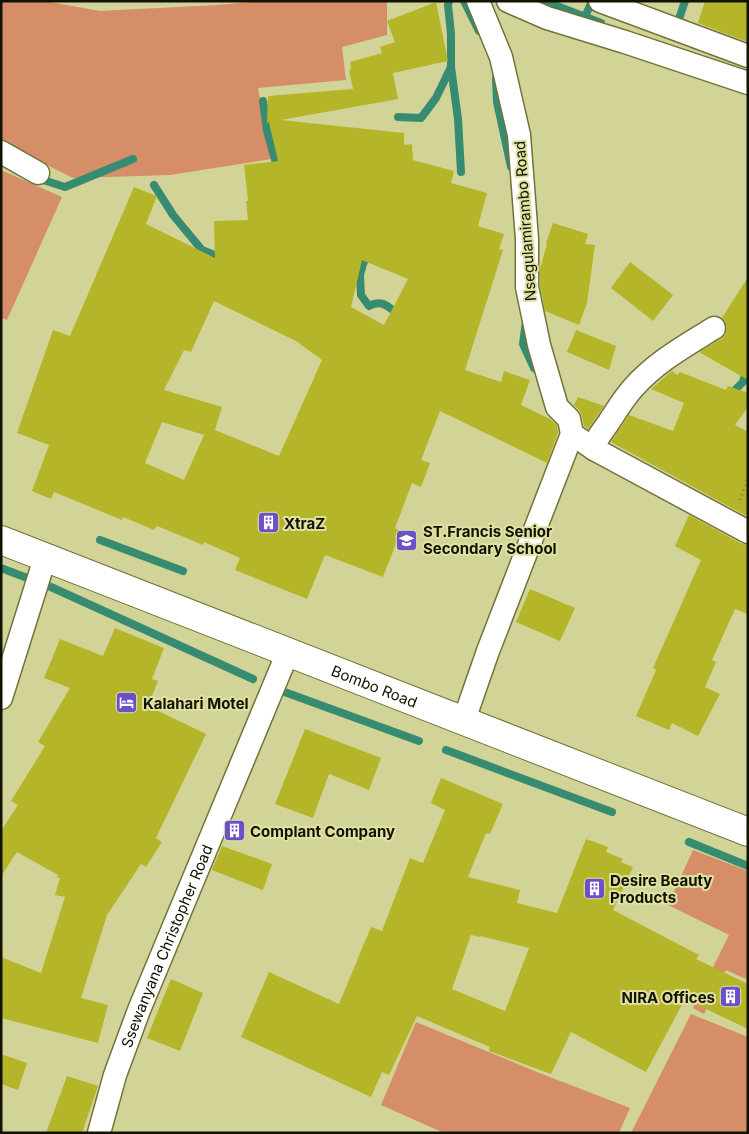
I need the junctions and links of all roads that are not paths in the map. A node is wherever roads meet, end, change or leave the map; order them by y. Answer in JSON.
{"nodes":[{"id":1,"x":478,"y":1,"type":"edge"},
{"id":2,"x":508,"y":1,"type":"edge"},
{"id":3,"x":600,"y":1,"type":"edge"},
{"id":4,"x":748,"y":56,"type":"edge"},
{"id":5,"x":748,"y":83,"type":"edge"},
{"id":6,"x":1,"y":152,"type":"edge"},
{"id":7,"x":38,"y":173,"type":"dead end"},
{"id":8,"x":714,"y":328,"type":"dead end"},
{"id":9,"x":572,"y":434,"type":"junction"},
{"id":10,"x":594,"y":449,"type":"junction"},
{"id":11,"x":748,"y":532,"type":"edge"},
{"id":12,"x":1,"y":540,"type":"edge"},
{"id":13,"x":45,"y":558,"type":"junction"},
{"id":14,"x":288,"y":652,"type":"junction"},
{"id":15,"x":1,"y":698,"type":"edge"},
{"id":16,"x":464,"y":720,"type":"junction"},
{"id":17,"x":748,"y":832,"type":"edge"},
{"id":18,"x":99,"y":1133,"type":"edge"}],
"edges":[{"from":1,"to":9,"type":"street","name":"Nsegulamirambo Road"},
{"from":2,"to":5,"type":"street"},
{"from":3,"to":4,"type":"street"},
{"from":6,"to":7,"type":"street"},
{"from":8,"to":10,"type":"street"},
{"from":9,"to":10,"type":"street"},
{"from":9,"to":16,"type":"street"},
{"from":10,"to":11,"type":"street"},
{"from":12,"to":13,"type":"main road","name":"Bombo Road"},
{"from":13,"to":14,"type":"main road","name":"Bombo Road"},
{"from":13,"to":15,"type":"street"},
{"from":14,"to":16,"type":"main road","name":"Bombo Road"},
{"from":14,"to":18,"type":"street","name":"Ssewanyana Christopher Road"},
{"from":16,"to":17,"type":"main road","name":"Bombo Road"}]}
